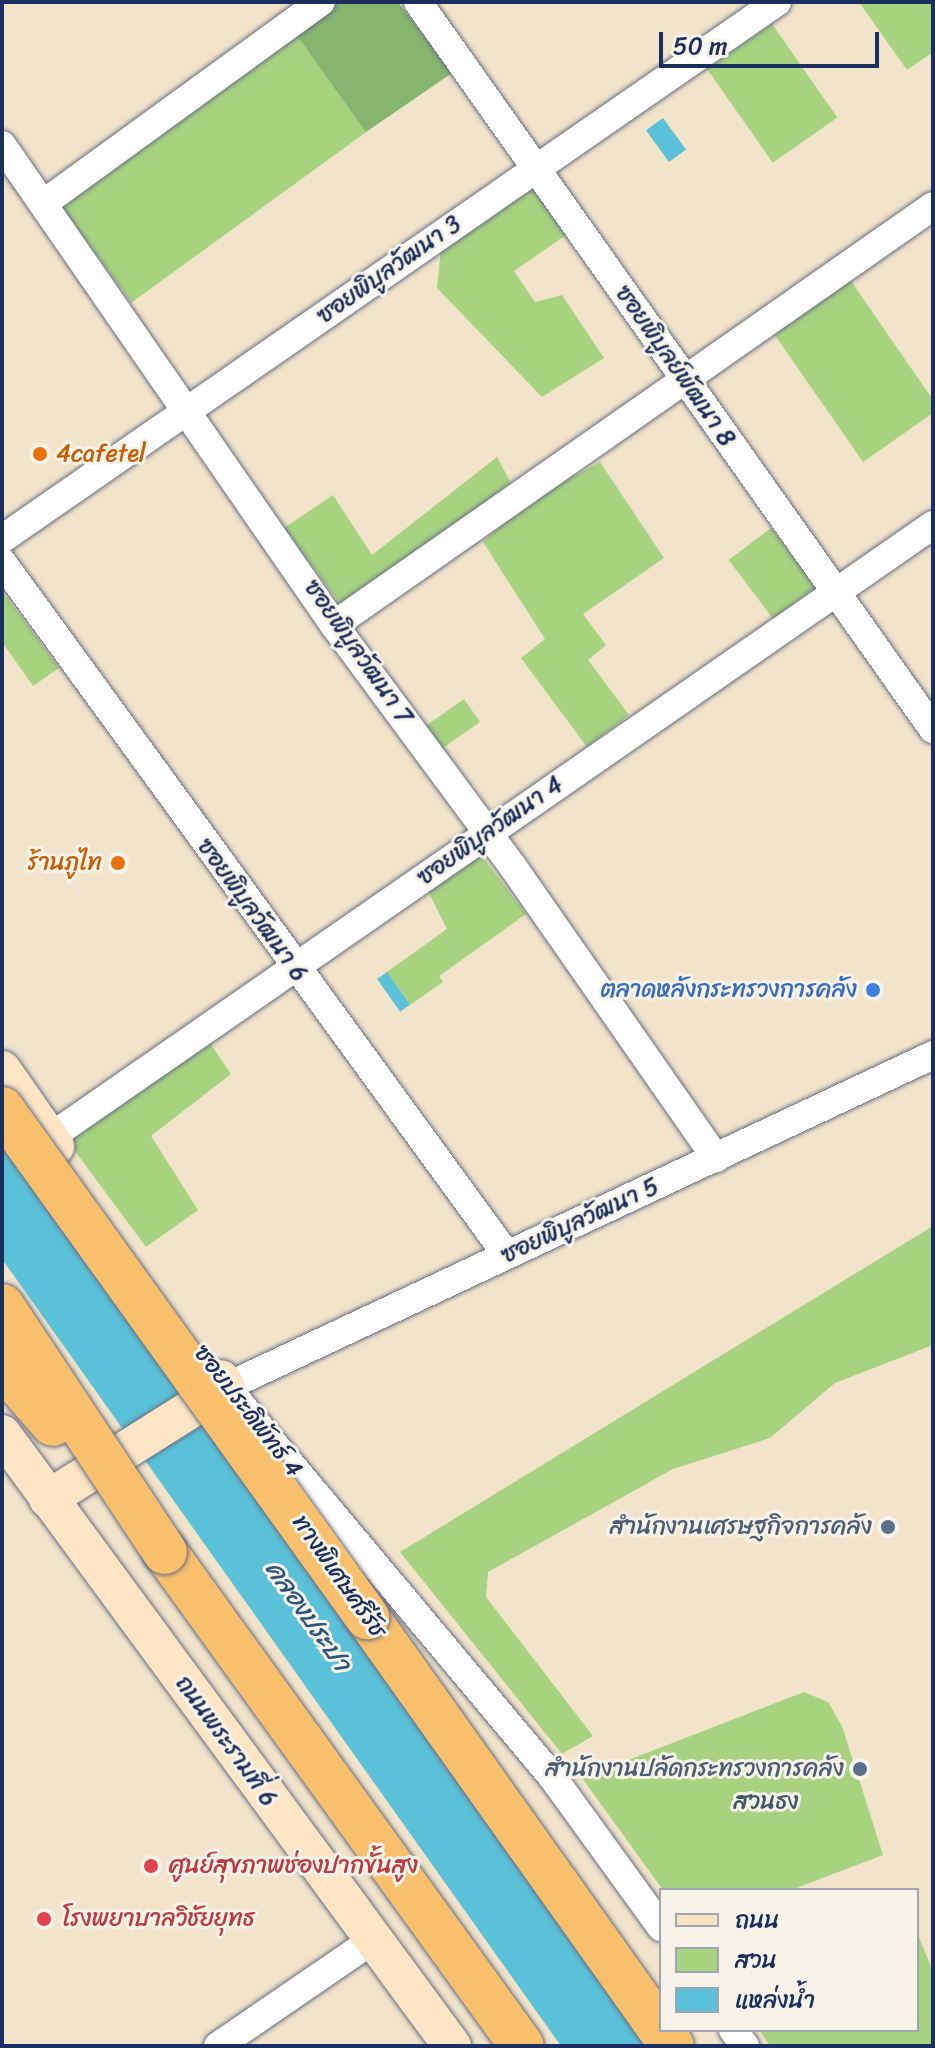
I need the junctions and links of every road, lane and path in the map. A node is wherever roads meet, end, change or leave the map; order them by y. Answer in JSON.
{"nodes":[{"id":1,"x":321,"y":2,"type":"edge"},
{"id":2,"x":418,"y":2,"type":"edge"},
{"id":3,"x":777,"y":2,"type":"edge"},
{"id":4,"x":2,"y":145,"type":"edge"},
{"id":5,"x":537,"y":167,"type":"junction"},
{"id":6,"x":44,"y":203,"type":"junction"},
{"id":7,"x":933,"y":206,"type":"edge"},
{"id":8,"x":684,"y":379,"type":"junction"},
{"id":9,"x":189,"y":409,"type":"junction"},
{"id":10,"x":933,"y":525,"type":"edge"},
{"id":11,"x":2,"y":539,"type":"edge"},
{"id":12,"x":2,"y":562,"type":"edge"},
{"id":13,"x":835,"y":593,"type":"junction"},
{"id":14,"x":334,"y":625,"type":"junction"},
{"id":15,"x":933,"y":729,"type":"edge"},
{"id":16,"x":488,"y":833,"type":"junction"},
{"id":17,"x":294,"y":969,"type":"junction"},
{"id":18,"x":933,"y":1055,"type":"edge"},
{"id":19,"x":2,"y":1070,"type":"edge"},
{"id":20,"x":2,"y":1109,"type":"edge"},
{"id":21,"x":49,"y":1138,"type":"junction"},
{"id":22,"x":716,"y":1158,"type":"junction"},
{"id":23,"x":506,"y":1254,"type":"junction"},
{"id":24,"x":2,"y":1306,"type":"edge"},
{"id":25,"x":2,"y":1366,"type":"edge"},
{"id":26,"x":210,"y":1396,"type":"junction"},
{"id":27,"x":2,"y":1434,"type":"edge"},
{"id":28,"x":48,"y":1499,"type":"junction"},
{"id":29,"x":165,"y":1552,"type":"junction"},
{"id":30,"x":659,"y":1924,"type":"edge"},
{"id":31,"x":373,"y":1940,"type":"junction"},
{"id":32,"x":659,"y":2028,"type":"edge"},
{"id":33,"x":218,"y":2046,"type":"edge"},
{"id":34,"x":452,"y":2046,"type":"edge"},
{"id":35,"x":522,"y":2046,"type":"edge"}],
"edges":[{"from":1,"to":6,"type":"street"},
{"from":2,"to":5,"type":"street","name":"ซอยพิบูลย์พัฒนา 8"},
{"from":3,"to":5,"type":"street","name":"ซอยพิบูลวัฒนา 3"},
{"from":4,"to":6,"type":"street","name":"ซอยพิบูลวัฒนา 7"},
{"from":5,"to":8,"type":"street","name":"ซอยพิบูลย์พัฒนา 8"},
{"from":5,"to":9,"type":"street","name":"ซอยพิบูลวัฒนา 3"},
{"from":6,"to":9,"type":"street","name":"ซอยพิบูลวัฒนา 7"},
{"from":7,"to":8,"type":"street"},
{"from":8,"to":13,"type":"street","name":"ซอยพิบูลย์พัฒนา 8"},
{"from":8,"to":14,"type":"street"},
{"from":9,"to":11,"type":"street","name":"ซอยพิบูลวัฒนา 3"},
{"from":9,"to":14,"type":"street","name":"ซอยพิบูลวัฒนา 7"},
{"from":10,"to":13,"type":"street","name":"ซอยพิบูลวัฒนา 4"},
{"from":12,"to":17,"type":"street","name":"ซอยพิบูลวัฒนา 6"},
{"from":13,"to":15,"type":"street","name":"ซอยพิบูลย์พัฒนา 8"},
{"from":13,"to":16,"type":"street","name":"ซอยพิบูลวัฒนา 4"},
{"from":14,"to":16,"type":"street","name":"ซอยพิบูลวัฒนา 7"},
{"from":16,"to":17,"type":"street","name":"ซอยพิบูลวัฒนา 4"},
{"from":16,"to":22,"type":"street","name":"ซอยพิบูลวัฒนา 7"},
{"from":17,"to":21,"type":"street","name":"ซอยพิบูลวัฒนา 4"},
{"from":17,"to":23,"type":"street","name":"ซอยพิบูลวัฒนา 6"},
{"from":18,"to":22,"type":"street","name":"ซอยพิบูลวัฒนา 5"},
{"from":19,"to":21,"type":"main road","name":"ซอยประดิพัทธ์ 4"},
{"from":20,"to":32,"type":"highway","name":"ทางพิเศษศรีรัช","bridge":true},
{"from":21,"to":26,"type":"main road","name":"ซอยประดิพัทธ์ 4"},
{"from":22,"to":23,"type":"street","name":"ซอยพิบูลวัฒนา 5"},
{"from":23,"to":26,"type":"street","name":"ซอยพิบูลวัฒนา 5"},
{"from":24,"to":29,"type":"highway","bridge":true},
{"from":25,"to":29,"type":"highway","bridge":true},
{"from":26,"to":28,"type":"main road"},
{"from":26,"to":30,"type":"street","name":"ซอยประดิพัทธ์ 4"},
{"from":27,"to":28,"type":"main road","name":"ถนนพระรามที่ 6"},
{"from":28,"to":31,"type":"main road","name":"ถนนพระรามที่ 6"},
{"from":29,"to":35,"type":"highway"},
{"from":31,"to":33,"type":"street"},
{"from":31,"to":34,"type":"main road","name":"ถนนพระรามที่ 6"}]}
